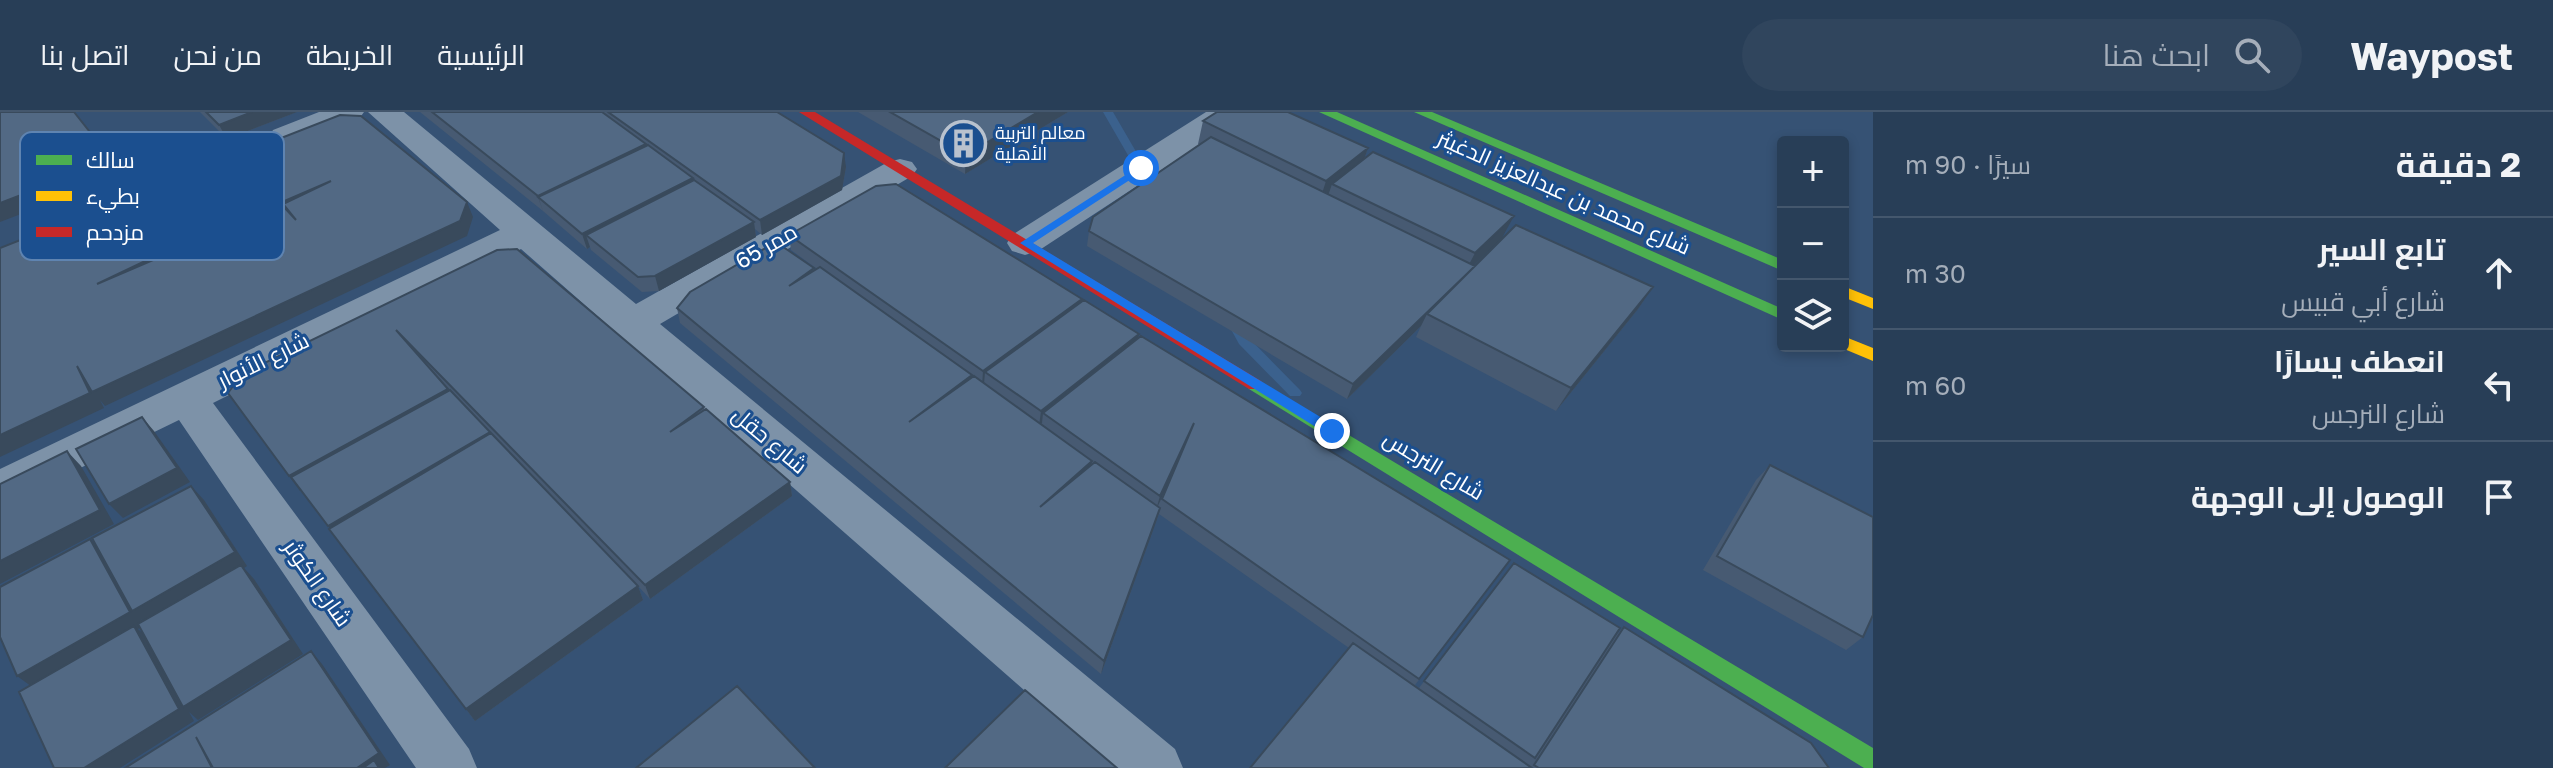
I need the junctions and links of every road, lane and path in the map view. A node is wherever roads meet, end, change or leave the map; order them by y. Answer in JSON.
{"nodes":[{"id":1,"x":348,"y":112,"type":"edge"},
{"id":2,"x":384,"y":112,"type":"edge"},
{"id":3,"x":806,"y":112,"type":"edge"},
{"id":4,"x":1228,"y":112,"type":"edge"},
{"id":5,"x":1326,"y":112,"type":"edge"},
{"id":6,"x":1421,"y":112,"type":"edge"},
{"id":7,"x":284,"y":137,"type":"edge"},
{"id":8,"x":900,"y":169,"type":"junction"},
{"id":9,"x":526,"y":232,"type":"junction"},
{"id":10,"x":1025,"y":243,"type":"junction"},
{"id":11,"x":1777,"y":263,"type":"edge"},
{"id":12,"x":1849,"y":294,"type":"edge"},
{"id":13,"x":1873,"y":304,"type":"edge"},
{"id":14,"x":1777,"y":312,"type":"edge"},
{"id":15,"x":632,"y":323,"type":"junction"},
{"id":16,"x":1849,"y":345,"type":"edge"},
{"id":17,"x":1873,"y":355,"type":"edge"},
{"id":18,"x":186,"y":398,"type":"junction"},
{"id":19,"x":0,"y":489,"type":"edge"},
{"id":20,"x":1873,"y":761,"type":"edge"},
{"id":21,"x":449,"y":768,"type":"edge"},
{"id":22,"x":1155,"y":768,"type":"edge"}],
"edges":[{"from":1,"to":7,"type":"street"},
{"from":2,"to":9,"type":"street","name":"شارع حقل"},
{"from":3,"to":8,"type":"street","name":"شارع النرجس"},
{"from":4,"to":10,"type":"street"},
{"from":5,"to":14,"type":"street","name":"شارع محمد بن عبدالعزيز الدغيثر"},
{"from":6,"to":11,"type":"street","name":"شارع محمد بن عبدالعزيز الدغيثر"},
{"from":8,"to":10,"type":"street","name":"شارع النرجس"},
{"from":8,"to":15,"type":"street","name":"ممر 65"},
{"from":9,"to":15,"type":"street","name":"شارع حقل"},
{"from":9,"to":18,"type":"street","name":"شارع الأنوار"},
{"from":10,"to":20,"type":"street","name":"شارع النرجس"},
{"from":12,"to":13,"type":"street"},
{"from":15,"to":22,"type":"street","name":"شارع حقل"},
{"from":16,"to":17,"type":"street"},
{"from":18,"to":19,"type":"street","name":"شارع الأنوار"},
{"from":18,"to":21,"type":"street","name":"شارع الكوثر"}]}
